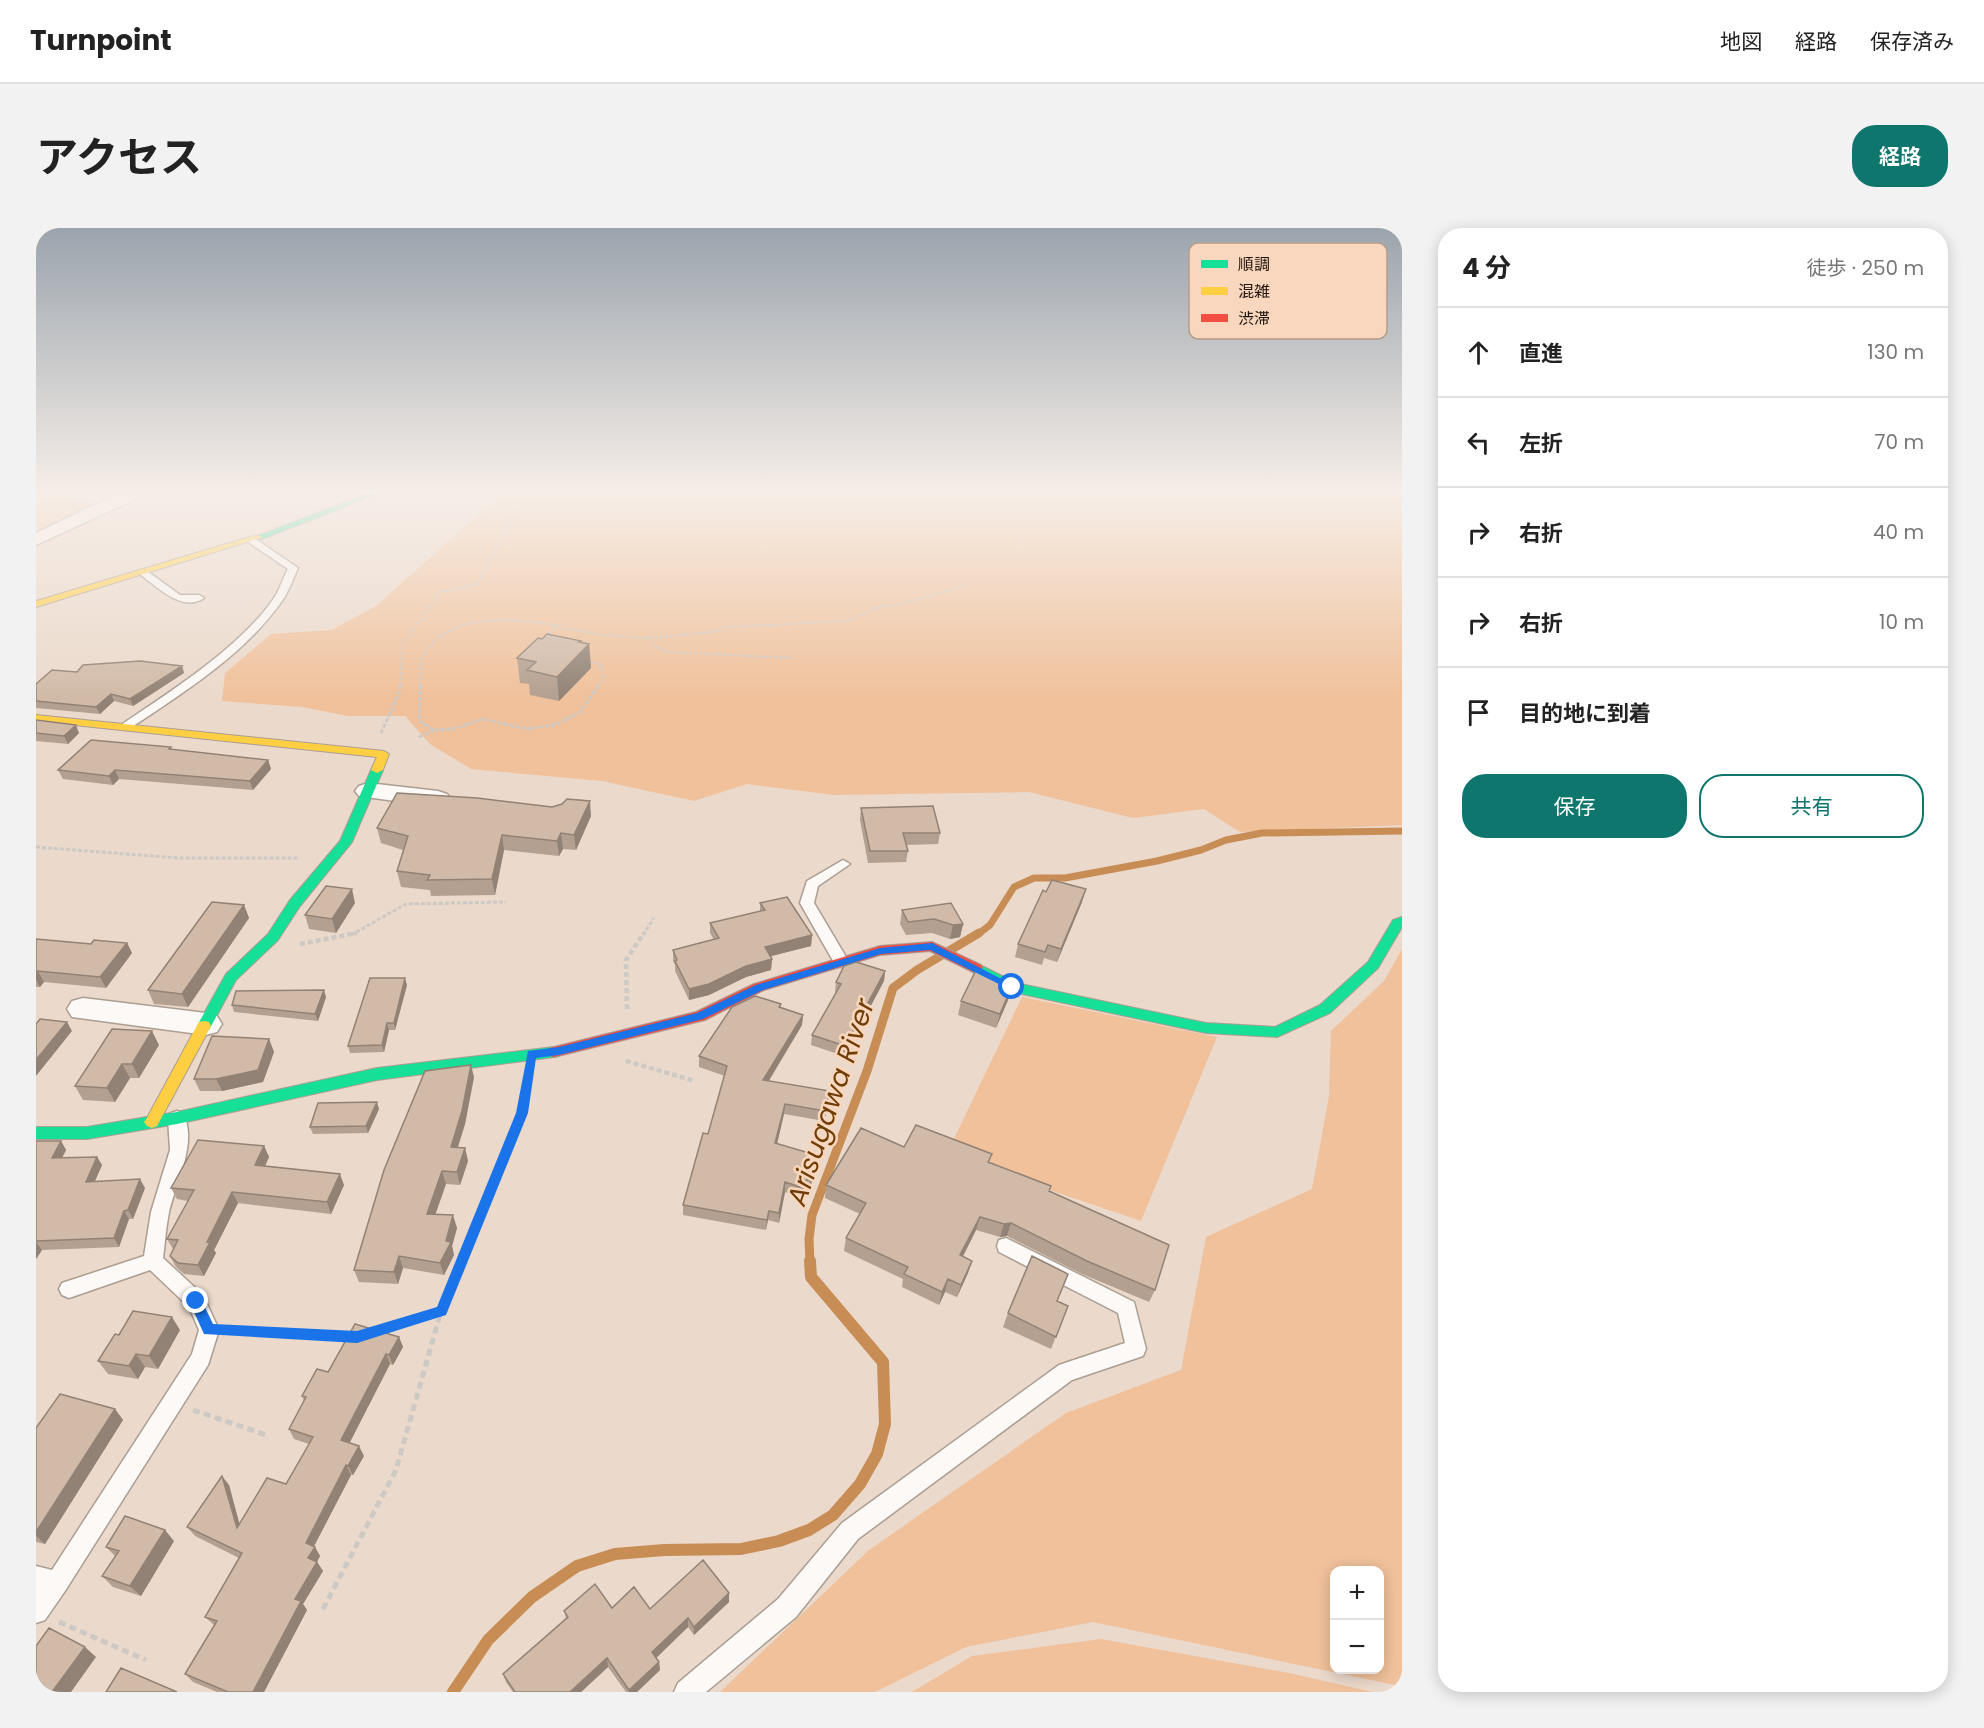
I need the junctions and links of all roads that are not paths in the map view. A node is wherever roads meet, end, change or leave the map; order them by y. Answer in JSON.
{"nodes":[{"id":1,"x":179,"y":562,"type":"edge"},
{"id":2,"x":286,"y":562,"type":"edge"},
{"id":3,"x":144,"y":573,"type":"junction"},
{"id":4,"x":199,"y":598,"type":"dead end"},
{"id":5,"x":36,"y":604,"type":"edge"},
{"id":6,"x":36,"y":718,"type":"edge"},
{"id":7,"x":124,"y":727,"type":"junction"},
{"id":8,"x":368,"y":791,"type":"junction"},
{"id":9,"x":461,"y":801,"type":"edge"},
{"id":10,"x":843,"y":864,"type":"dead end"},
{"id":11,"x":1402,"y":921,"type":"edge"},
{"id":12,"x":841,"y":962,"type":"junction"},
{"id":13,"x":83,"y":1009,"type":"dead end"},
{"id":14,"x":206,"y":1024,"type":"junction"},
{"id":15,"x":177,"y":1118,"type":"junction"},
{"id":16,"x":152,"y":1122,"type":"junction"},
{"id":17,"x":36,"y":1133,"type":"edge"},
{"id":18,"x":1006,"y":1246,"type":"dead end"},
{"id":19,"x":153,"y":1261,"type":"junction"},
{"id":20,"x":69,"y":1289,"type":"dead end"},
{"id":21,"x":46,"y":1581,"type":"edge"},
{"id":22,"x":41,"y":1614,"type":"edge"},
{"id":23,"x":687,"y":1692,"type":"edge"}],
"edges":[{"from":1,"to":3,"type":"street"},
{"from":2,"to":7,"type":"lane"},
{"from":3,"to":4,"type":"lane"},
{"from":3,"to":5,"type":"street"},
{"from":6,"to":7,"type":"street"},
{"from":7,"to":8,"type":"street"},
{"from":8,"to":9,"type":"street"},
{"from":8,"to":14,"type":"street"},
{"from":10,"to":12,"type":"lane"},
{"from":11,"to":12,"type":"street"},
{"from":12,"to":15,"type":"street"},
{"from":13,"to":14,"type":"street"},
{"from":14,"to":16,"type":"street"},
{"from":15,"to":16,"type":"street"},
{"from":15,"to":19,"type":"lane"},
{"from":16,"to":17,"type":"street"},
{"from":18,"to":23,"type":"lane"},
{"from":19,"to":20,"type":"lane"},
{"from":19,"to":21,"type":"lane"},
{"from":21,"to":22,"type":"lane"}]}
